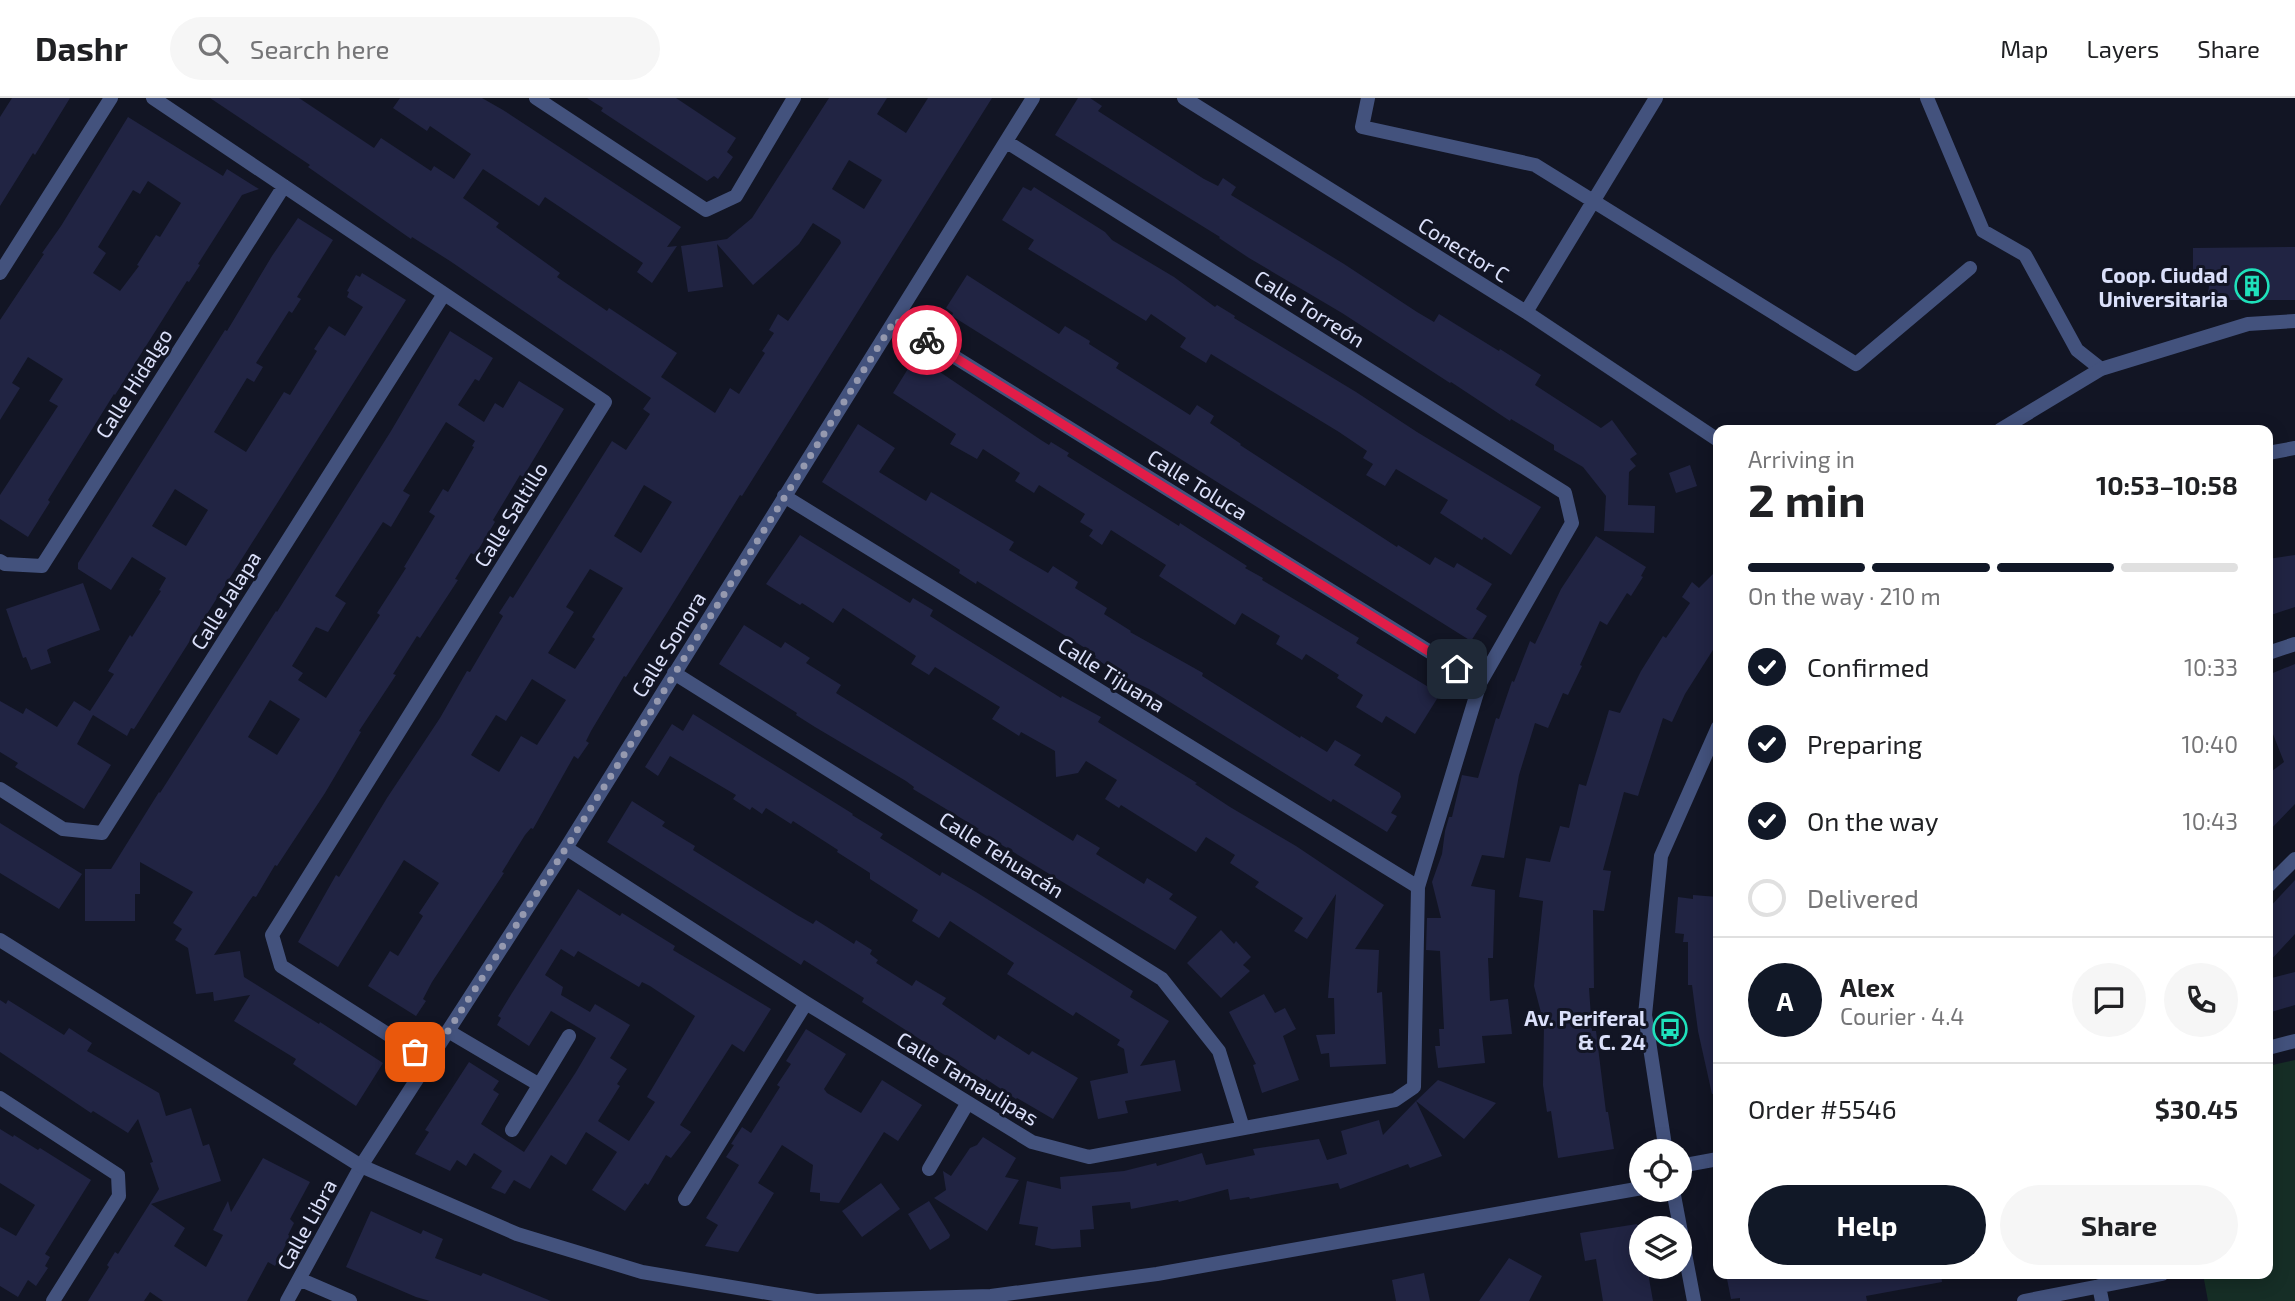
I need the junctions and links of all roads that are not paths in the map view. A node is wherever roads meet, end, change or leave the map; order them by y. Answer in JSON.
{"nodes":[{"id":1,"x":111,"y":98,"type":"edge"},
{"id":2,"x":153,"y":98,"type":"edge"},
{"id":3,"x":536,"y":98,"type":"edge"},
{"id":4,"x":794,"y":98,"type":"edge"},
{"id":5,"x":1033,"y":98,"type":"edge"},
{"id":6,"x":1184,"y":98,"type":"edge"},
{"id":7,"x":1368,"y":98,"type":"edge"},
{"id":8,"x":1656,"y":98,"type":"edge"},
{"id":9,"x":1927,"y":98,"type":"edge"},
{"id":10,"x":1007,"y":142,"type":"junction"},
{"id":11,"x":284,"y":186,"type":"junction"},
{"id":12,"x":1594,"y":202,"type":"junction"},
{"id":13,"x":1970,"y":268,"type":"dead end"},
{"id":14,"x":0,"y":273,"type":"edge"},
{"id":15,"x":444,"y":294,"type":"junction"},
{"id":16,"x":1526,"y":312,"type":"junction"},
{"id":17,"x":895,"y":320,"type":"junction"},
{"id":18,"x":2295,"y":321,"type":"edge"},
{"id":19,"x":2101,"y":369,"type":"junction"},
{"id":20,"x":2008,"y":425,"type":"edge"},
{"id":21,"x":1713,"y":437,"type":"edge"},
{"id":22,"x":2295,"y":448,"type":"edge"},
{"id":23,"x":2273,"y":452,"type":"edge"},
{"id":24,"x":784,"y":496,"type":"junction"},
{"id":25,"x":0,"y":561,"type":"edge"},
{"id":26,"x":2295,"y":644,"type":"edge"},
{"id":27,"x":2273,"y":651,"type":"edge"},
{"id":28,"x":674,"y":673,"type":"junction"},
{"id":29,"x":1480,"y":683,"type":"junction"},
{"id":30,"x":1713,"y":738,"type":"edge"},
{"id":31,"x":0,"y":789,"type":"edge"},
{"id":32,"x":566,"y":848,"type":"junction"},
{"id":33,"x":2295,"y":859,"type":"edge"},
{"id":34,"x":2273,"y":881,"type":"edge"},
{"id":35,"x":1418,"y":887,"type":"junction"},
{"id":36,"x":0,"y":940,"type":"edge"},
{"id":37,"x":806,"y":1003,"type":"junction"},
{"id":38,"x":448,"y":1031,"type":"junction"},
{"id":39,"x":569,"y":1036,"type":"dead end"},
{"id":40,"x":2295,"y":1041,"type":"edge"},
{"id":41,"x":2273,"y":1047,"type":"edge"},
{"id":42,"x":428,"y":1060,"type":"junction"},
{"id":43,"x":538,"y":1084,"type":"junction"},
{"id":44,"x":0,"y":1098,"type":"edge"},
{"id":45,"x":967,"y":1104,"type":"junction"},
{"id":46,"x":1243,"y":1128,"type":"junction"},
{"id":47,"x":512,"y":1130,"type":"dead end"},
{"id":48,"x":1664,"y":1139,"type":"edge"},
{"id":49,"x":1713,"y":1160,"type":"edge"},
{"id":50,"x":1692,"y":1164,"type":"edge"},
{"id":51,"x":361,"y":1166,"type":"junction"},
{"id":52,"x":929,"y":1169,"type":"dead end"},
{"id":53,"x":1629,"y":1190,"type":"edge"},
{"id":54,"x":685,"y":1199,"type":"dead end"},
{"id":55,"x":1675,"y":1202,"type":"edge"},
{"id":56,"x":299,"y":1279,"type":"junction"},
{"id":57,"x":2146,"y":1279,"type":"edge"},
{"id":58,"x":2100,"y":1294,"type":"edge"},
{"id":59,"x":991,"y":1298,"type":"edge"},
{"id":60,"x":53,"y":1301,"type":"edge"},
{"id":61,"x":287,"y":1301,"type":"edge"},
{"id":62,"x":350,"y":1301,"type":"edge"},
{"id":63,"x":1694,"y":1301,"type":"edge"},
{"id":64,"x":2024,"y":1301,"type":"edge"}],
"edges":[{"from":1,"to":14,"type":"street"},
{"from":2,"to":11,"type":"street","name":"Calle Saltillo"},
{"from":3,"to":4,"type":"street"},
{"from":5,"to":10,"type":"street","name":"Calle Sonora"},
{"from":6,"to":16,"type":"street","name":"Conector C"},
{"from":7,"to":12,"type":"street"},
{"from":8,"to":12,"type":"street"},
{"from":9,"to":19,"type":"street"},
{"from":10,"to":17,"type":"street","name":"Calle Sonora"},
{"from":10,"to":29,"type":"street","name":"Calle Torreón"},
{"from":11,"to":15,"type":"street","name":"Calle Saltillo"},
{"from":11,"to":25,"type":"street","name":"Calle Hidalgo"},
{"from":12,"to":13,"type":"street"},
{"from":12,"to":16,"type":"street"},
{"from":15,"to":31,"type":"street","name":"Calle Jalapa"},
{"from":15,"to":42,"type":"street","name":"Calle Saltillo"},
{"from":16,"to":21,"type":"street","name":"Conector C"},
{"from":17,"to":24,"type":"street","name":"Calle Sonora"},
{"from":17,"to":29,"type":"street","name":"Calle Toluca"},
{"from":18,"to":19,"type":"street"},
{"from":19,"to":20,"type":"street"},
{"from":22,"to":23,"type":"street"},
{"from":24,"to":28,"type":"street","name":"Calle Sonora"},
{"from":24,"to":35,"type":"street","name":"Calle Tijuana"},
{"from":26,"to":27,"type":"street"},
{"from":28,"to":32,"type":"street","name":"Calle Sonora"},
{"from":28,"to":46,"type":"street","name":"Calle Tehuacán"},
{"from":29,"to":35,"type":"street"},
{"from":30,"to":48,"type":"street"},
{"from":32,"to":37,"type":"street","name":"Calle Tamaulipas"},
{"from":32,"to":38,"type":"street","name":"Calle Sonora"},
{"from":33,"to":34,"type":"street"},
{"from":35,"to":46,"type":"street","name":"Calle Tamaulipas"},
{"from":36,"to":51,"type":"street"},
{"from":37,"to":45,"type":"street","name":"Calle Tamaulipas"},
{"from":37,"to":54,"type":"street"},
{"from":38,"to":42,"type":"street","name":"Calle Sonora"},
{"from":38,"to":43,"type":"street"},
{"from":39,"to":43,"type":"street"},
{"from":40,"to":41,"type":"street"},
{"from":42,"to":51,"type":"street","name":"Calle Sonora"},
{"from":43,"to":47,"type":"street"},
{"from":44,"to":60,"type":"street"},
{"from":45,"to":46,"type":"street","name":"Calle Tamaulipas"},
{"from":45,"to":52,"type":"street"},
{"from":49,"to":50,"type":"street"},
{"from":51,"to":56,"type":"street","name":"Calle Libra"},
{"from":51,"to":59,"type":"street"},
{"from":53,"to":59,"type":"street"},
{"from":55,"to":63,"type":"street"},
{"from":56,"to":61,"type":"street","name":"Calle Libra"},
{"from":56,"to":62,"type":"street"},
{"from":57,"to":58,"type":"street"},
{"from":58,"to":64,"type":"street"}]}
